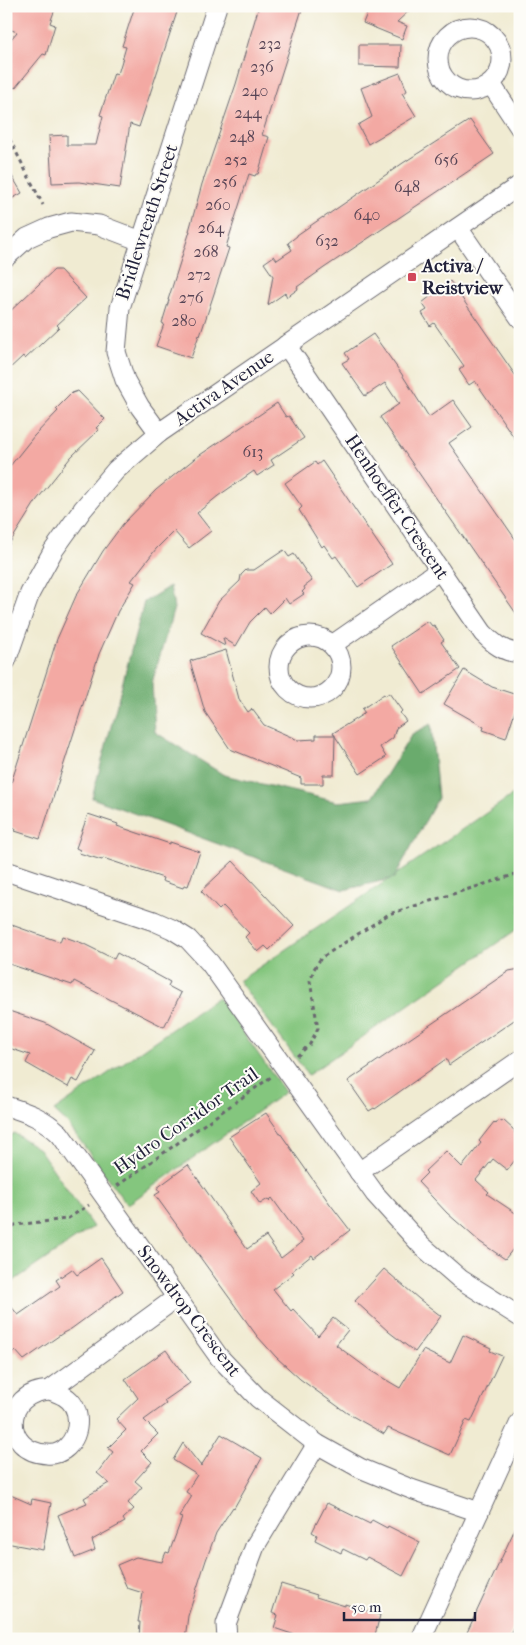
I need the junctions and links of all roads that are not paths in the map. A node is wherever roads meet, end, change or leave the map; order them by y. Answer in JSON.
{"nodes":[{"id":1,"x":217,"y":6,"type":"edge"},
{"id":2,"x":491,"y":84,"type":"dead end"},
{"id":3,"x":520,"y":128,"type":"edge"},
{"id":4,"x":520,"y":185,"type":"edge"},
{"id":5,"x":458,"y":228,"type":"junction"},
{"id":6,"x":141,"y":241,"type":"junction"},
{"id":7,"x":6,"y":257,"type":"edge"},
{"id":8,"x":520,"y":318,"type":"edge"},
{"id":9,"x":286,"y":345,"type":"junction"},
{"id":10,"x":159,"y":433,"type":"junction"},
{"id":11,"x":440,"y":570,"type":"junction"},
{"id":12,"x":332,"y":645,"type":"dead end"},
{"id":13,"x":520,"y":653,"type":"edge"},
{"id":14,"x":6,"y":661,"type":"edge"},
{"id":15,"x":6,"y":871,"type":"edge"},
{"id":16,"x":520,"y":1060,"type":"edge"},
{"id":17,"x":6,"y":1106,"type":"edge"},
{"id":18,"x":359,"y":1172,"type":"junction"},
{"id":19,"x":176,"y":1298,"type":"junction"},
{"id":20,"x":520,"y":1317,"type":"edge"},
{"id":21,"x":50,"y":1390,"type":"dead end"},
{"id":22,"x":520,"y":1422,"type":"edge"},
{"id":23,"x":317,"y":1444,"type":"junction"},
{"id":24,"x":479,"y":1512,"type":"junction"},
{"id":25,"x":227,"y":1639,"type":"edge"},
{"id":26,"x":421,"y":1639,"type":"edge"}],
"edges":[{"from":1,"to":6,"type":"street","name":"Bridlewreath Street"},
{"from":2,"to":3,"type":"street"},
{"from":4,"to":5,"type":"street","name":"Activa Avenue"},
{"from":5,"to":8,"type":"street"},
{"from":5,"to":9,"type":"street","name":"Activa Avenue"},
{"from":6,"to":7,"type":"street"},
{"from":6,"to":10,"type":"street","name":"Bridlewreath Street"},
{"from":9,"to":10,"type":"street","name":"Activa Avenue"},
{"from":9,"to":11,"type":"street","name":"Henhoeffer Crescent"},
{"from":10,"to":14,"type":"street","name":"Activa Avenue"},
{"from":11,"to":12,"type":"street"},
{"from":11,"to":13,"type":"street","name":"Henhoeffer Crescent"},
{"from":15,"to":18,"type":"street"},
{"from":16,"to":18,"type":"street"},
{"from":17,"to":19,"type":"street","name":"Snowdrop Crescent"},
{"from":18,"to":20,"type":"street"},
{"from":19,"to":21,"type":"street"},
{"from":19,"to":23,"type":"street","name":"Snowdrop Crescent"},
{"from":22,"to":24,"type":"street"},
{"from":23,"to":24,"type":"street","name":"Snowdrop Crescent"},
{"from":23,"to":25,"type":"street"},
{"from":24,"to":26,"type":"street"}]}
